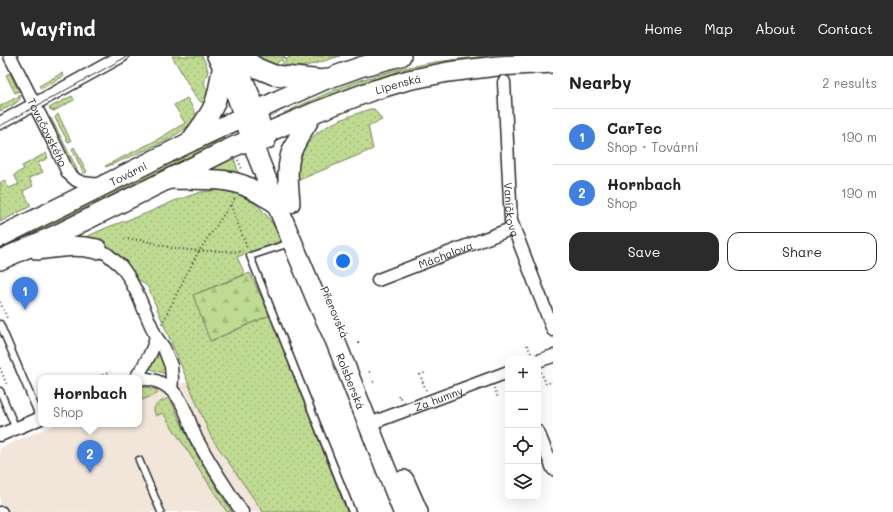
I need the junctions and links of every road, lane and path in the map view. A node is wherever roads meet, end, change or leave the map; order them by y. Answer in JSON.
{"nodes":[{"id":1,"x":10,"y":56,"type":"edge"},
{"id":2,"x":122,"y":56,"type":"edge"},
{"id":3,"x":239,"y":56,"type":"edge"},
{"id":4,"x":401,"y":56,"type":"edge"},
{"id":5,"x":224,"y":59,"type":"edge"},
{"id":6,"x":553,"y":63,"type":"edge"},
{"id":7,"x":324,"y":80,"type":"junction"},
{"id":8,"x":504,"y":82,"type":"dead end"},
{"id":9,"x":35,"y":104,"type":"junction"},
{"id":10,"x":250,"y":109,"type":"junction"},
{"id":11,"x":313,"y":113,"type":"junction"},
{"id":12,"x":0,"y":123,"type":"edge"},
{"id":13,"x":257,"y":136,"type":"junction"},
{"id":14,"x":190,"y":142,"type":"junction"},
{"id":15,"x":168,"y":179,"type":"junction"},
{"id":16,"x":104,"y":185,"type":"junction"},
{"id":17,"x":237,"y":196,"type":"dead end"},
{"id":18,"x":283,"y":203,"type":"junction"},
{"id":19,"x":231,"y":205,"type":"junction"},
{"id":20,"x":513,"y":228,"type":"junction"},
{"id":21,"x":0,"y":237,"type":"edge"},
{"id":22,"x":124,"y":239,"type":"dead end"},
{"id":23,"x":287,"y":244,"type":"dead end"},
{"id":24,"x":97,"y":249,"type":"joint"},
{"id":25,"x":199,"y":251,"type":"junction"},
{"id":26,"x":249,"y":255,"type":"junction"},
{"id":27,"x":8,"y":257,"type":"edge"},
{"id":28,"x":378,"y":280,"type":"dead end"},
{"id":29,"x":0,"y":324,"type":"edge"},
{"id":30,"x":553,"y":330,"type":"edge"},
{"id":31,"x":158,"y":332,"type":"junction"},
{"id":32,"x":527,"y":345,"type":"dead end"},
{"id":33,"x":533,"y":356,"type":"edge"},
{"id":34,"x":553,"y":356,"type":"edge"},
{"id":35,"x":541,"y":360,"type":"edge"},
{"id":36,"x":110,"y":372,"type":"dead end"},
{"id":37,"x":428,"y":372,"type":"dead end"},
{"id":38,"x":541,"y":372,"type":"edge"},
{"id":39,"x":505,"y":373,"type":"edge"},
{"id":40,"x":102,"y":375,"type":"edge"},
{"id":41,"x":140,"y":375,"type":"edge"},
{"id":42,"x":142,"y":378,"type":"edge"},
{"id":43,"x":553,"y":381,"type":"edge"},
{"id":44,"x":494,"y":388,"type":"dead end"},
{"id":45,"x":171,"y":390,"type":"junction"},
{"id":46,"x":0,"y":391,"type":"edge"},
{"id":47,"x":427,"y":392,"type":"dead end"},
{"id":48,"x":499,"y":398,"type":"dead end"},
{"id":49,"x":38,"y":411,"type":"edge"},
{"id":50,"x":38,"y":419,"type":"edge"},
{"id":51,"x":374,"y":422,"type":"junction"},
{"id":52,"x":16,"y":429,"type":"junction"},
{"id":53,"x":0,"y":435,"type":"edge"},
{"id":54,"x":541,"y":439,"type":"edge"},
{"id":55,"x":139,"y":460,"type":"dead end"},
{"id":56,"x":553,"y":468,"type":"edge"},
{"id":57,"x":0,"y":510,"type":"edge"},
{"id":58,"x":4,"y":512,"type":"edge"},
{"id":59,"x":161,"y":512,"type":"edge"},
{"id":60,"x":242,"y":512,"type":"edge"},
{"id":61,"x":352,"y":512,"type":"edge"},
{"id":62,"x":403,"y":512,"type":"edge"},
{"id":63,"x":418,"y":512,"type":"edge"}],
"edges":[{"from":1,"to":9,"type":"street","name":"Tovačovského"},
{"from":2,"to":9,"type":"street"},
{"from":3,"to":7,"type":"main road"},
{"from":4,"to":7,"type":"main road"},
{"from":5,"to":10,"type":"main road"},
{"from":5,"to":14,"type":"main road"},
{"from":6,"to":11,"type":"main road","name":"Lipenská"},
{"from":7,"to":10,"type":"main road"},
{"from":8,"to":20,"type":"street","name":"Vaníčkova"},
{"from":9,"to":12,"type":"street"},
{"from":9,"to":16,"type":"street","name":"Tovačovského"},
{"from":10,"to":13,"type":"main road"},
{"from":10,"to":14,"type":"main road","name":"Tovární"},
{"from":11,"to":13,"type":"main road","name":"Lipenská"},
{"from":11,"to":18,"type":"main road"},
{"from":13,"to":15,"type":"main road","name":"Tovární"},
{"from":13,"to":18,"type":"main road"},
{"from":14,"to":16,"type":"main road","name":"Tovární"},
{"from":15,"to":18,"type":"main road"},
{"from":15,"to":27,"type":"main road","name":"Tovární"},
{"from":16,"to":21,"type":"main road","name":"Tovární"},
{"from":17,"to":19,"type":"path"},
{"from":18,"to":51,"type":"main road","name":"Rolsberská"},
{"from":19,"to":25,"type":"path"},
{"from":19,"to":26,"type":"path"},
{"from":20,"to":28,"type":"street","name":"Máchalova"},
{"from":20,"to":30,"type":"street","name":"Vaníčkova"},
{"from":22,"to":25,"type":"path"},
{"from":23,"to":26,"type":"lane"},
{"from":24,"to":27,"type":"main road"},
{"from":24,"to":31,"type":"street"},
{"from":25,"to":26,"type":"path"},
{"from":25,"to":31,"type":"path"},
{"from":26,"to":61,"type":"lane"},
{"from":29,"to":49,"type":"lane"},
{"from":31,"to":41,"type":"street"},
{"from":31,"to":45,"type":"street"},
{"from":32,"to":33,"type":"path"},
{"from":34,"to":35,"type":"street"},
{"from":36,"to":40,"type":"path"},
{"from":37,"to":47,"type":"path"},
{"from":38,"to":43,"type":"path"},
{"from":39,"to":51,"type":"street","name":"Za humny"},
{"from":42,"to":45,"type":"street"},
{"from":44,"to":48,"type":"path"},
{"from":45,"to":60,"type":"street"},
{"from":46,"to":52,"type":"lane"},
{"from":50,"to":52,"type":"street"},
{"from":51,"to":62,"type":"main road","name":"Rolsberská"},
{"from":51,"to":63,"type":"main road"},
{"from":52,"to":53,"type":"street"},
{"from":54,"to":56,"type":"street"},
{"from":55,"to":59,"type":"lane"},
{"from":57,"to":58,"type":"lane"}]}
